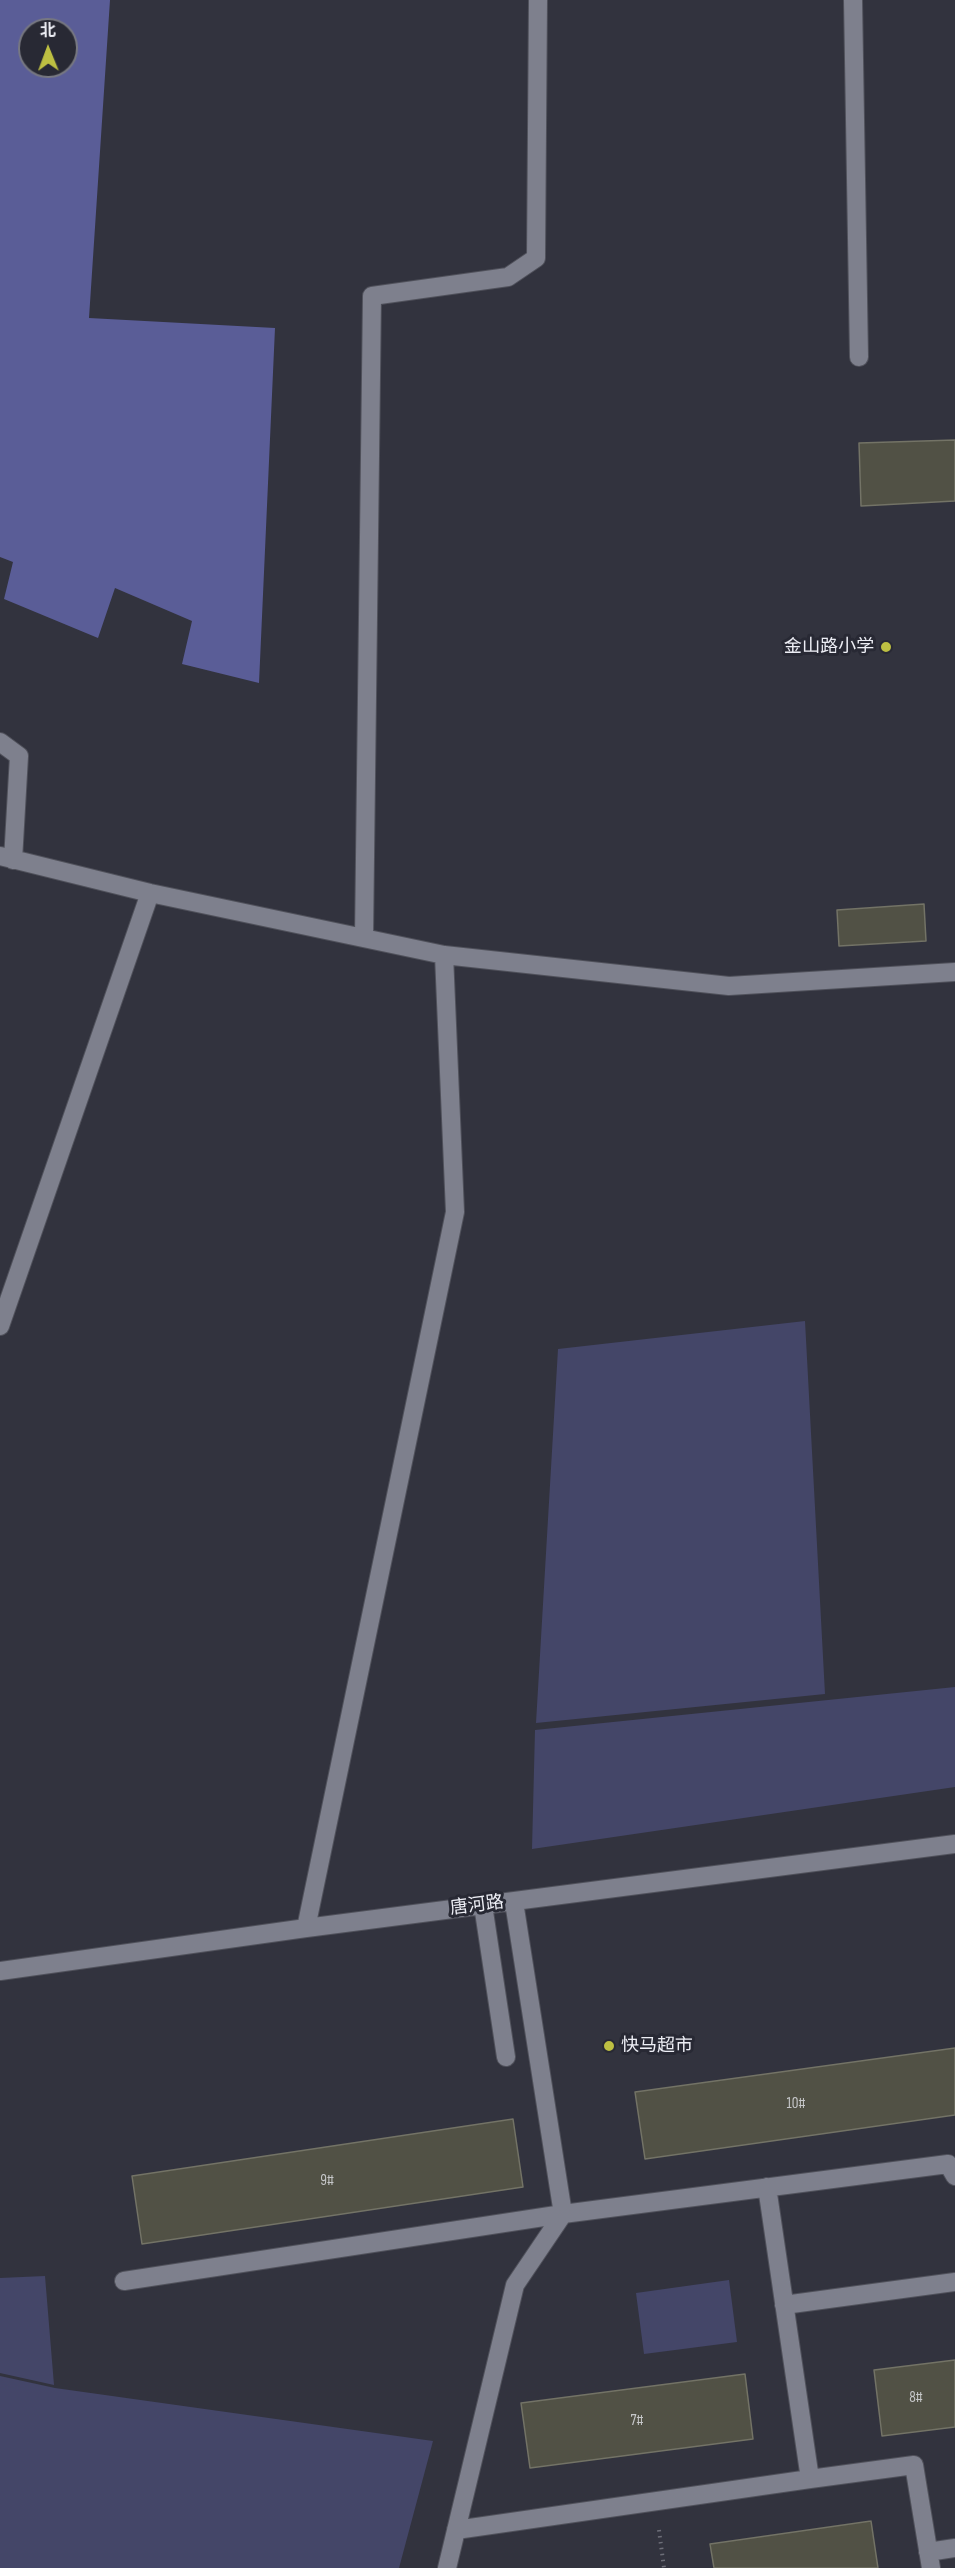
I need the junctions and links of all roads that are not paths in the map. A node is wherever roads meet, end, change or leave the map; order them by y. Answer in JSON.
{"nodes":[{"id":1,"x":538,"y":0,"type":"edge"},
{"id":2,"x":853,"y":0,"type":"edge"},
{"id":3,"x":859,"y":357,"type":"dead end"},
{"id":4,"x":0,"y":742,"type":"edge"},
{"id":5,"x":6,"y":858,"type":"edge"},
{"id":6,"x":150,"y":892,"type":"junction"},
{"id":7,"x":364,"y":936,"type":"junction"},
{"id":8,"x":444,"y":955,"type":"junction"},
{"id":9,"x":955,"y":972,"type":"edge"},
{"id":10,"x":0,"y":1326,"type":"edge"},
{"id":11,"x":955,"y":1844,"type":"edge"},
{"id":12,"x":514,"y":1902,"type":"junction"},
{"id":13,"x":483,"y":1905,"type":"junction"},
{"id":14,"x":306,"y":1928,"type":"junction"},
{"id":15,"x":0,"y":1971,"type":"edge"},
{"id":16,"x":506,"y":2057,"type":"dead end"},
{"id":17,"x":955,"y":2176,"type":"edge"},
{"id":18,"x":767,"y":2187,"type":"junction"},
{"id":19,"x":563,"y":2214,"type":"junction"},
{"id":20,"x":124,"y":2280,"type":"dead end"},
{"id":21,"x":955,"y":2282,"type":"edge"},
{"id":22,"x":784,"y":2305,"type":"junction"},
{"id":23,"x":810,"y":2479,"type":"junction"},
{"id":24,"x":456,"y":2530,"type":"junction"},
{"id":25,"x":955,"y":2548,"type":"edge"},
{"id":26,"x":929,"y":2560,"type":"edge"},
{"id":27,"x":447,"y":2568,"type":"edge"}],
"edges":[{"from":1,"to":7,"type":"street"},
{"from":2,"to":3,"type":"street"},
{"from":4,"to":5,"type":"street"},
{"from":5,"to":6,"type":"street"},
{"from":6,"to":7,"type":"street"},
{"from":6,"to":10,"type":"street"},
{"from":7,"to":8,"type":"street"},
{"from":8,"to":9,"type":"street"},
{"from":8,"to":14,"type":"street"},
{"from":11,"to":12,"type":"street","name":"唐河路"},
{"from":12,"to":13,"type":"street","name":"唐河路"},
{"from":12,"to":19,"type":"street"},
{"from":13,"to":14,"type":"street","name":"唐河路"},
{"from":13,"to":16,"type":"street"},
{"from":14,"to":15,"type":"street","name":"唐河路"},
{"from":17,"to":18,"type":"street"},
{"from":18,"to":19,"type":"street"},
{"from":18,"to":22,"type":"street"},
{"from":19,"to":20,"type":"street"},
{"from":19,"to":24,"type":"street"},
{"from":21,"to":22,"type":"street"},
{"from":22,"to":23,"type":"street"},
{"from":23,"to":24,"type":"street"},
{"from":23,"to":26,"type":"street"},
{"from":24,"to":27,"type":"street"},
{"from":25,"to":26,"type":"street"}]}
